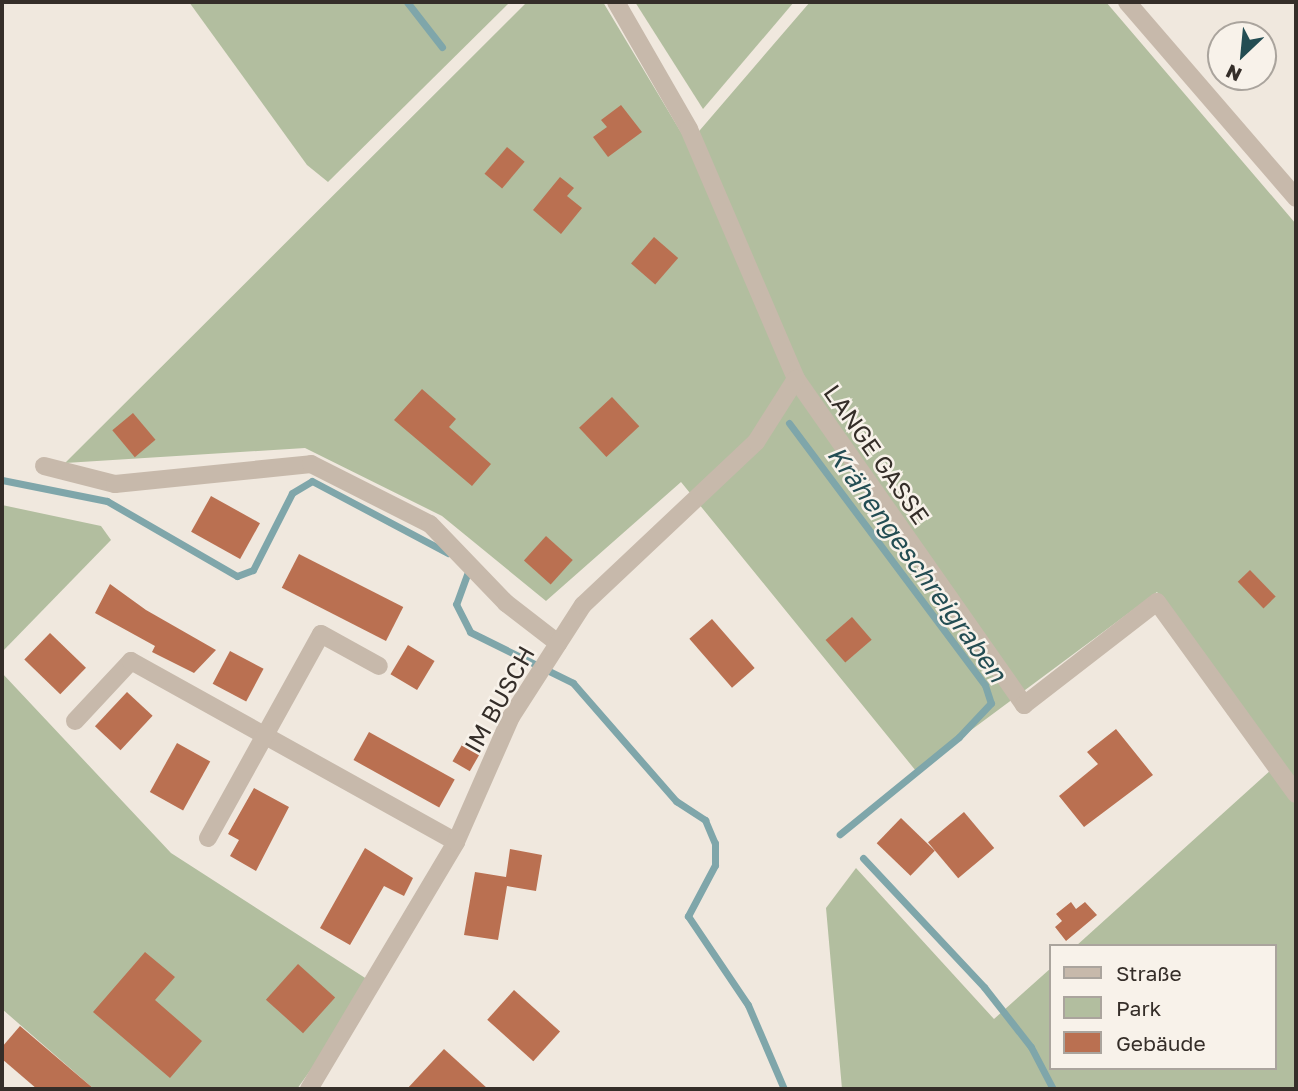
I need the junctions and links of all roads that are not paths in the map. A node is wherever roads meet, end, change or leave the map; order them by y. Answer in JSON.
{"nodes":[{"id":1,"x":616,"y":2,"type":"edge"},
{"id":2,"x":1127,"y":2,"type":"edge"},
{"id":3,"x":1296,"y":198,"type":"edge"},
{"id":4,"x":796,"y":379,"type":"junction"},
{"id":5,"x":44,"y":466,"type":"dead end"},
{"id":6,"x":554,"y":649,"type":"junction"},
{"id":7,"x":379,"y":666,"type":"dead end"},
{"id":8,"x":75,"y":721,"type":"dead end"},
{"id":9,"x":265,"y":735,"type":"junction"},
{"id":10,"x":1296,"y":794,"type":"edge"},
{"id":11,"x":208,"y":838,"type":"dead end"},
{"id":12,"x":456,"y":842,"type":"junction"},
{"id":13,"x":309,"y":1089,"type":"edge"}],
"edges":[{"from":1,"to":4,"type":"street","name":"LANGE GASSE"},
{"from":2,"to":3,"type":"street"},
{"from":4,"to":6,"type":"street","name":"IM BUSCH"},
{"from":4,"to":10,"type":"street","name":"LANGE GASSE"},
{"from":5,"to":6,"type":"street"},
{"from":6,"to":12,"type":"street","name":"IM BUSCH"},
{"from":7,"to":9,"type":"street"},
{"from":8,"to":9,"type":"street"},
{"from":9,"to":11,"type":"street"},
{"from":9,"to":12,"type":"street"},
{"from":12,"to":13,"type":"street","name":"IM BUSCH"}]}
